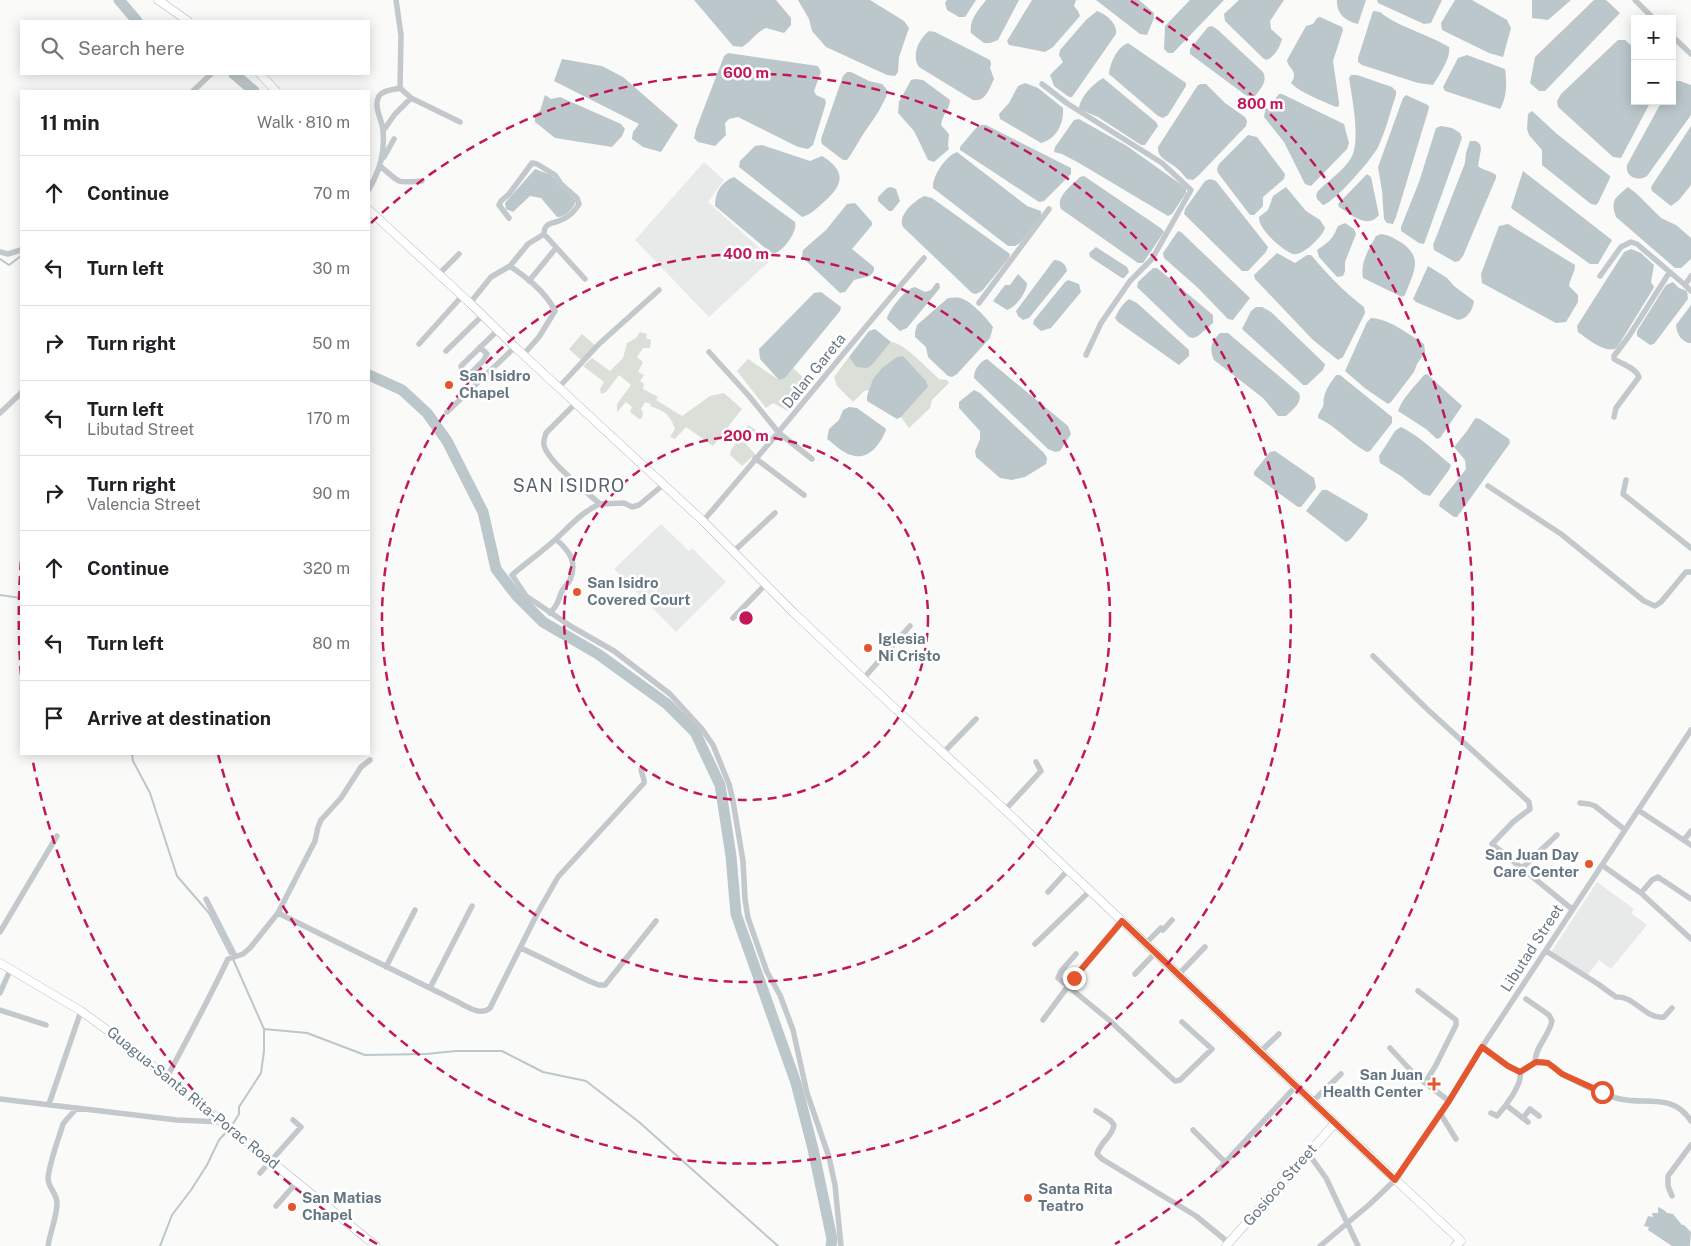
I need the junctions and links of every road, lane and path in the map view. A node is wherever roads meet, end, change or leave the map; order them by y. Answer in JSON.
{"nodes":[{"id":1,"x":158,"y":0,"type":"edge"},
{"id":2,"x":396,"y":0,"type":"edge"},
{"id":3,"x":1635,"y":0,"type":"edge"},
{"id":4,"x":1650,"y":15,"type":"edge"},
{"id":5,"x":187,"y":20,"type":"edge"},
{"id":6,"x":1676,"y":40,"type":"edge"},
{"id":7,"x":1691,"y":54,"type":"edge"},
{"id":8,"x":209,"y":75,"type":"edge"},
{"id":9,"x":261,"y":75,"type":"edge"},
{"id":10,"x":1042,"y":84,"type":"dead end"},
{"id":11,"x":400,"y":88,"type":"junction"},
{"id":12,"x":194,"y":90,"type":"edge"},
{"id":13,"x":275,"y":90,"type":"edge"},
{"id":14,"x":411,"y":98,"type":"junction"},
{"id":15,"x":460,"y":122,"type":"dead end"},
{"id":16,"x":383,"y":131,"type":"junction"},
{"id":17,"x":394,"y":139,"type":"dead end"},
{"id":18,"x":383,"y":158,"type":"junction"},
{"id":19,"x":380,"y":166,"type":"junction"},
{"id":20,"x":422,"y":181,"type":"dead end"},
{"id":21,"x":370,"y":187,"type":"edge"},
{"id":22,"x":1049,"y":210,"type":"dead end"},
{"id":23,"x":370,"y":211,"type":"edge"},
{"id":24,"x":509,"y":218,"type":"dead end"},
{"id":25,"x":544,"y":234,"type":"junction"},
{"id":26,"x":556,"y":248,"type":"junction"},
{"id":27,"x":20,"y":250,"type":"edge"},
{"id":28,"x":0,"y":252,"type":"edge"},
{"id":29,"x":458,"y":254,"type":"dead end"},
{"id":30,"x":924,"y":258,"type":"dead end"},
{"id":31,"x":510,"y":266,"type":"junction"},
{"id":32,"x":1669,"y":273,"type":"junction"},
{"id":33,"x":439,"y":274,"type":"junction"},
{"id":34,"x":1600,"y":276,"type":"dead end"},
{"id":35,"x":1691,"y":276,"type":"edge"},
{"id":36,"x":584,"y":278,"type":"dead end"},
{"id":37,"x":529,"y":280,"type":"junction"},
{"id":38,"x":1685,"y":285,"type":"junction"},
{"id":39,"x":659,"y":290,"type":"dead end"},
{"id":40,"x":1691,"y":291,"type":"edge"},
{"id":41,"x":463,"y":295,"type":"junction"},
{"id":42,"x":470,"y":303,"type":"junction"},
{"id":43,"x":978,"y":303,"type":"dead end"},
{"id":44,"x":483,"y":316,"type":"junction"},
{"id":45,"x":498,"y":330,"type":"junction"},
{"id":46,"x":419,"y":344,"type":"dead end"},
{"id":47,"x":515,"y":346,"type":"junction"},
{"id":48,"x":480,"y":347,"type":"junction"},
{"id":49,"x":446,"y":351,"type":"dead end"},
{"id":50,"x":709,"y":352,"type":"dead end"},
{"id":51,"x":524,"y":354,"type":"junction"},
{"id":52,"x":1086,"y":355,"type":"dead end"},
{"id":53,"x":559,"y":387,"type":"junction"},
{"id":54,"x":20,"y":394,"type":"edge"},
{"id":55,"x":576,"y":403,"type":"junction"},
{"id":56,"x":447,"y":412,"type":"dead end"},
{"id":57,"x":0,"y":413,"type":"edge"},
{"id":58,"x":1614,"y":417,"type":"dead end"},
{"id":59,"x":779,"y":433,"type":"junction"},
{"id":60,"x":756,"y":458,"type":"junction"},
{"id":61,"x":812,"y":459,"type":"dead end"},
{"id":62,"x":1626,"y":480,"type":"dead end"},
{"id":63,"x":663,"y":485,"type":"junction"},
{"id":64,"x":1488,"y":486,"type":"dead end"},
{"id":65,"x":804,"y":495,"type":"dead end"},
{"id":66,"x":600,"y":504,"type":"junction"},
{"id":67,"x":775,"y":513,"type":"dead end"},
{"id":68,"x":702,"y":522,"type":"junction"},
{"id":69,"x":556,"y":539,"type":"junction"},
{"id":70,"x":1691,"y":548,"type":"edge"},
{"id":71,"x":733,"y":552,"type":"junction"},
{"id":72,"x":1691,"y":572,"type":"edge"},
{"id":73,"x":766,"y":584,"type":"junction"},
{"id":74,"x":550,"y":613,"type":"junction"},
{"id":75,"x":733,"y":618,"type":"dead end"},
{"id":76,"x":910,"y":626,"type":"dead end"},
{"id":77,"x":1373,"y":656,"type":"dead end"},
{"id":78,"x":863,"y":679,"type":"junction"},
{"id":79,"x":976,"y":719,"type":"dead end"},
{"id":80,"x":1691,"y":730,"type":"edge"},
{"id":81,"x":943,"y":753,"type":"junction"},
{"id":82,"x":370,"y":760,"type":"dead end"},
{"id":83,"x":1036,"y":762,"type":"dead end"},
{"id":84,"x":641,"y":770,"type":"dead end"},
{"id":85,"x":1580,"y":803,"type":"dead end"},
{"id":86,"x":1004,"y":810,"type":"junction"},
{"id":87,"x":1638,"y":810,"type":"junction"},
{"id":88,"x":1625,"y":830,"type":"junction"},
{"id":89,"x":1691,"y":831,"type":"edge"},
{"id":90,"x":1557,"y":834,"type":"dead end"},
{"id":91,"x":57,"y":836,"type":"dead end"},
{"id":92,"x":1684,"y":840,"type":"junction"},
{"id":93,"x":1691,"y":845,"type":"edge"},
{"id":94,"x":1602,"y":865,"type":"junction"},
{"id":95,"x":1522,"y":868,"type":"junction"},
{"id":96,"x":1068,"y":870,"type":"junction"},
{"id":97,"x":1090,"y":891,"type":"junction"},
{"id":98,"x":1048,"y":892,"type":"dead end"},
{"id":99,"x":1641,"y":894,"type":"junction"},
{"id":100,"x":206,"y":899,"type":"dead end"},
{"id":101,"x":1691,"y":899,"type":"edge"},
{"id":102,"x":472,"y":906,"type":"dead end"},
{"id":103,"x":1572,"y":909,"type":"junction"},
{"id":104,"x":415,"y":910,"type":"dead end"},
{"id":105,"x":278,"y":913,"type":"junction"},
{"id":106,"x":1172,"y":920,"type":"dead end"},
{"id":107,"x":656,"y":921,"type":"dead end"},
{"id":108,"x":1122,"y":921,"type":"junction"},
{"id":109,"x":0,"y":932,"type":"edge"},
{"id":110,"x":1691,"y":939,"type":"edge"},
{"id":111,"x":1146,"y":943,"type":"junction"},
{"id":112,"x":1035,"y":944,"type":"dead end"},
{"id":113,"x":521,"y":948,"type":"junction"},
{"id":114,"x":1205,"y":948,"type":"dead end"},
{"id":115,"x":1546,"y":951,"type":"junction"},
{"id":116,"x":1156,"y":952,"type":"junction"},
{"id":117,"x":1076,"y":954,"type":"dead end"},
{"id":118,"x":235,"y":956,"type":"junction"},
{"id":119,"x":0,"y":963,"type":"edge"},
{"id":120,"x":386,"y":967,"type":"junction"},
{"id":121,"x":11,"y":968,"type":"junction"},
{"id":122,"x":1135,"y":974,"type":"dead end"},
{"id":123,"x":1178,"y":974,"type":"junction"},
{"id":124,"x":1068,"y":987,"type":"junction"},
{"id":125,"x":430,"y":988,"type":"junction"},
{"id":126,"x":1418,"y":991,"type":"dead end"},
{"id":127,"x":0,"y":993,"type":"edge"},
{"id":128,"x":1526,"y":999,"type":"dead end"},
{"id":129,"x":1672,"y":1008,"type":"dead end"},
{"id":130,"x":0,"y":1010,"type":"edge"},
{"id":131,"x":81,"y":1011,"type":"junction"},
{"id":132,"x":1043,"y":1020,"type":"dead end"},
{"id":133,"x":1182,"y":1022,"type":"dead end"},
{"id":134,"x":46,"y":1025,"type":"dead end"},
{"id":135,"x":1279,"y":1034,"type":"dead end"},
{"id":136,"x":1482,"y":1047,"type":"junction"},
{"id":137,"x":1390,"y":1048,"type":"dead end"},
{"id":138,"x":1260,"y":1052,"type":"junction"},
{"id":139,"x":1536,"y":1062,"type":"junction"},
{"id":140,"x":1520,"y":1072,"type":"junction"},
{"id":141,"x":1341,"y":1074,"type":"dead end"},
{"id":142,"x":168,"y":1077,"type":"junction"},
{"id":143,"x":1425,"y":1083,"type":"junction"},
{"id":144,"x":1296,"y":1086,"type":"junction"},
{"id":145,"x":0,"y":1099,"type":"edge"},
{"id":146,"x":1449,"y":1101,"type":"junction"},
{"id":147,"x":1312,"y":1102,"type":"junction"},
{"id":148,"x":49,"y":1104,"type":"junction"},
{"id":149,"x":1506,"y":1105,"type":"junction"},
{"id":150,"x":77,"y":1108,"type":"junction"},
{"id":151,"x":1691,"y":1109,"type":"edge"},
{"id":152,"x":1096,"y":1111,"type":"dead end"},
{"id":153,"x":1440,"y":1113,"type":"junction"},
{"id":154,"x":1491,"y":1113,"type":"dead end"},
{"id":155,"x":1687,"y":1114,"type":"junction"},
{"id":156,"x":1539,"y":1116,"type":"dead end"},
{"id":157,"x":1523,"y":1118,"type":"junction"},
{"id":158,"x":293,"y":1120,"type":"dead end"},
{"id":159,"x":1528,"y":1122,"type":"dead end"},
{"id":160,"x":1691,"y":1122,"type":"edge"},
{"id":161,"x":1334,"y":1124,"type":"junction"},
{"id":162,"x":227,"y":1125,"type":"junction"},
{"id":163,"x":1193,"y":1130,"type":"dead end"},
{"id":164,"x":1456,"y":1140,"type":"dead end"},
{"id":165,"x":1691,"y":1144,"type":"edge"},
{"id":166,"x":1308,"y":1152,"type":"junction"},
{"id":167,"x":271,"y":1160,"type":"junction"},
{"id":168,"x":1225,"y":1162,"type":"junction"},
{"id":169,"x":1218,"y":1170,"type":"dead end"},
{"id":170,"x":260,"y":1173,"type":"dead end"},
{"id":171,"x":1395,"y":1180,"type":"junction"},
{"id":172,"x":297,"y":1182,"type":"junction"},
{"id":173,"x":1672,"y":1196,"type":"dead end"},
{"id":174,"x":276,"y":1206,"type":"dead end"},
{"id":175,"x":1347,"y":1223,"type":"junction"},
{"id":176,"x":1227,"y":1244,"type":"edge"},
{"id":177,"x":1461,"y":1244,"type":"edge"},
{"id":178,"x":48,"y":1246,"type":"edge"},
{"id":179,"x":376,"y":1246,"type":"edge"},
{"id":180,"x":841,"y":1246,"type":"edge"},
{"id":181,"x":1320,"y":1246,"type":"edge"},
{"id":182,"x":1358,"y":1246,"type":"edge"}],
"edges":[{"from":1,"to":5,"type":"street"},
{"from":2,"to":11,"type":"street"},
{"from":3,"to":4,"type":"street"},
{"from":6,"to":7,"type":"street"},
{"from":8,"to":12,"type":"street"},
{"from":9,"to":13,"type":"street"},
{"from":10,"to":52,"type":"street"},
{"from":11,"to":14,"type":"street"},
{"from":11,"to":16,"type":"street"},
{"from":14,"to":15,"type":"street"},
{"from":14,"to":16,"type":"street"},
{"from":16,"to":18,"type":"street"},
{"from":17,"to":18,"type":"street"},
{"from":18,"to":19,"type":"street"},
{"from":19,"to":20,"type":"street"},
{"from":19,"to":21,"type":"street"},
{"from":22,"to":43,"type":"street"},
{"from":23,"to":33,"type":"street"},
{"from":24,"to":25,"type":"street"},
{"from":25,"to":26,"type":"street"},
{"from":25,"to":31,"type":"street"},
{"from":26,"to":36,"type":"street"},
{"from":26,"to":37,"type":"street"},
{"from":27,"to":28,"type":"street"},
{"from":29,"to":33,"type":"street"},
{"from":30,"to":59,"type":"street","name":"Dalan Gareta"},
{"from":31,"to":37,"type":"street"},
{"from":31,"to":42,"type":"street"},
{"from":32,"to":34,"type":"street"},
{"from":32,"to":38,"type":"street"},
{"from":32,"to":58,"type":"street"},
{"from":33,"to":41,"type":"street"},
{"from":35,"to":38,"type":"street"},
{"from":37,"to":51,"type":"street"},
{"from":38,"to":40,"type":"street"},
{"from":39,"to":53,"type":"street"},
{"from":41,"to":42,"type":"street"},
{"from":41,"to":46,"type":"street"},
{"from":42,"to":44,"type":"street"},
{"from":44,"to":45,"type":"street"},
{"from":44,"to":49,"type":"street"},
{"from":45,"to":47,"type":"street"},
{"from":45,"to":48,"type":"street"},
{"from":47,"to":51,"type":"street"},
{"from":47,"to":56,"type":"street"},
{"from":48,"to":48,"type":"street"},
{"from":50,"to":59,"type":"street"},
{"from":51,"to":53,"type":"street"},
{"from":53,"to":55,"type":"street"},
{"from":54,"to":57,"type":"street"},
{"from":55,"to":63,"type":"street"},
{"from":55,"to":66,"type":"street"},
{"from":59,"to":60,"type":"street","name":"Dalan Gareta"},
{"from":59,"to":61,"type":"street"},
{"from":60,"to":65,"type":"street"},
{"from":60,"to":68,"type":"street","name":"Dalan Gareta"},
{"from":62,"to":70,"type":"street"},
{"from":63,"to":66,"type":"street"},
{"from":63,"to":68,"type":"street"},
{"from":64,"to":72,"type":"street"},
{"from":66,"to":69,"type":"street"},
{"from":67,"to":71,"type":"street"},
{"from":68,"to":71,"type":"street"},
{"from":69,"to":74,"type":"street"},
{"from":69,"to":74,"type":"street"},
{"from":71,"to":73,"type":"street"},
{"from":73,"to":75,"type":"street"},
{"from":73,"to":78,"type":"street"},
{"from":74,"to":180,"type":"street"},
{"from":76,"to":78,"type":"street"},
{"from":77,"to":95,"type":"street"},
{"from":78,"to":81,"type":"street"},
{"from":79,"to":81,"type":"street"},
{"from":80,"to":87,"type":"street","name":"Libutad Street"},
{"from":81,"to":86,"type":"street"},
{"from":82,"to":105,"type":"street"},
{"from":83,"to":86,"type":"street"},
{"from":84,"to":113,"type":"street"},
{"from":85,"to":88,"type":"street"},
{"from":86,"to":96,"type":"street"},
{"from":87,"to":88,"type":"street","name":"Libutad Street"},
{"from":87,"to":92,"type":"street"},
{"from":88,"to":94,"type":"street","name":"Libutad Street"},
{"from":89,"to":92,"type":"street"},
{"from":90,"to":95,"type":"street"},
{"from":91,"to":109,"type":"street"},
{"from":92,"to":93,"type":"street"},
{"from":94,"to":99,"type":"street"},
{"from":94,"to":103,"type":"street","name":"Libutad Street"},
{"from":95,"to":103,"type":"street"},
{"from":96,"to":97,"type":"street"},
{"from":96,"to":98,"type":"street"},
{"from":97,"to":108,"type":"street"},
{"from":97,"to":112,"type":"street"},
{"from":99,"to":101,"type":"street"},
{"from":99,"to":110,"type":"street"},
{"from":100,"to":118,"type":"street"},
{"from":102,"to":125,"type":"street"},
{"from":103,"to":115,"type":"street","name":"Libutad Street"},
{"from":104,"to":120,"type":"street"},
{"from":105,"to":118,"type":"street"},
{"from":105,"to":120,"type":"street"},
{"from":106,"to":111,"type":"street"},
{"from":107,"to":113,"type":"street"},
{"from":108,"to":111,"type":"street"},
{"from":108,"to":124,"type":"street"},
{"from":111,"to":116,"type":"street"},
{"from":113,"to":125,"type":"street"},
{"from":114,"to":123,"type":"street"},
{"from":115,"to":129,"type":"street"},
{"from":115,"to":136,"type":"street","name":"Libutad Street"},
{"from":116,"to":122,"type":"street"},
{"from":116,"to":123,"type":"street"},
{"from":117,"to":124,"type":"street"},
{"from":118,"to":142,"type":"street"},
{"from":119,"to":121,"type":"street","name":"Guagua-Santa Rita-Porac Road"},
{"from":120,"to":125,"type":"street"},
{"from":121,"to":127,"type":"street"},
{"from":121,"to":131,"type":"street","name":"Guagua-Santa Rita-Porac Road"},
{"from":123,"to":138,"type":"street"},
{"from":124,"to":132,"type":"street"},
{"from":124,"to":133,"type":"street"},
{"from":126,"to":143,"type":"street"},
{"from":128,"to":139,"type":"street"},
{"from":130,"to":134,"type":"street"},
{"from":131,"to":142,"type":"street","name":"Guagua-Santa Rita-Porac Road"},
{"from":131,"to":148,"type":"street"},
{"from":135,"to":138,"type":"street"},
{"from":136,"to":140,"type":"street"},
{"from":136,"to":146,"type":"street","name":"Libutad Street"},
{"from":137,"to":143,"type":"street"},
{"from":138,"to":144,"type":"street"},
{"from":139,"to":140,"type":"street"},
{"from":139,"to":155,"type":"street"},
{"from":140,"to":149,"type":"street"},
{"from":141,"to":147,"type":"street"},
{"from":142,"to":162,"type":"street","name":"Guagua-Santa Rita-Porac Road"},
{"from":143,"to":146,"type":"street"},
{"from":144,"to":147,"type":"street"},
{"from":144,"to":168,"type":"street"},
{"from":145,"to":148,"type":"street"},
{"from":146,"to":153,"type":"street","name":"Libutad Street"},
{"from":147,"to":161,"type":"street"},
{"from":148,"to":150,"type":"street"},
{"from":149,"to":154,"type":"street"},
{"from":149,"to":157,"type":"street"},
{"from":150,"to":162,"type":"street"},
{"from":150,"to":178,"type":"street"},
{"from":151,"to":155,"type":"street"},
{"from":152,"to":176,"type":"street"},
{"from":153,"to":164,"type":"street"},
{"from":153,"to":171,"type":"street","name":"Libutad Street"},
{"from":155,"to":160,"type":"street"},
{"from":156,"to":157,"type":"street"},
{"from":157,"to":159,"type":"street"},
{"from":158,"to":167,"type":"street"},
{"from":161,"to":166,"type":"street","name":"Gosioco Street"},
{"from":161,"to":171,"type":"street"},
{"from":162,"to":167,"type":"street","name":"Guagua-Santa Rita-Porac Road"},
{"from":163,"to":168,"type":"street"},
{"from":165,"to":173,"type":"street"},
{"from":166,"to":175,"type":"street"},
{"from":166,"to":176,"type":"street","name":"Gosioco Street"},
{"from":167,"to":170,"type":"street"},
{"from":167,"to":172,"type":"street","name":"Guagua-Santa Rita-Porac Road"},
{"from":168,"to":169,"type":"street"},
{"from":171,"to":175,"type":"street","name":"Libutad Street"},
{"from":171,"to":177,"type":"street"},
{"from":172,"to":174,"type":"street"},
{"from":172,"to":179,"type":"street","name":"Guagua-Santa Rita-Porac Road"},
{"from":175,"to":181,"type":"street","name":"Libutad Street"},
{"from":175,"to":182,"type":"street"}]}
